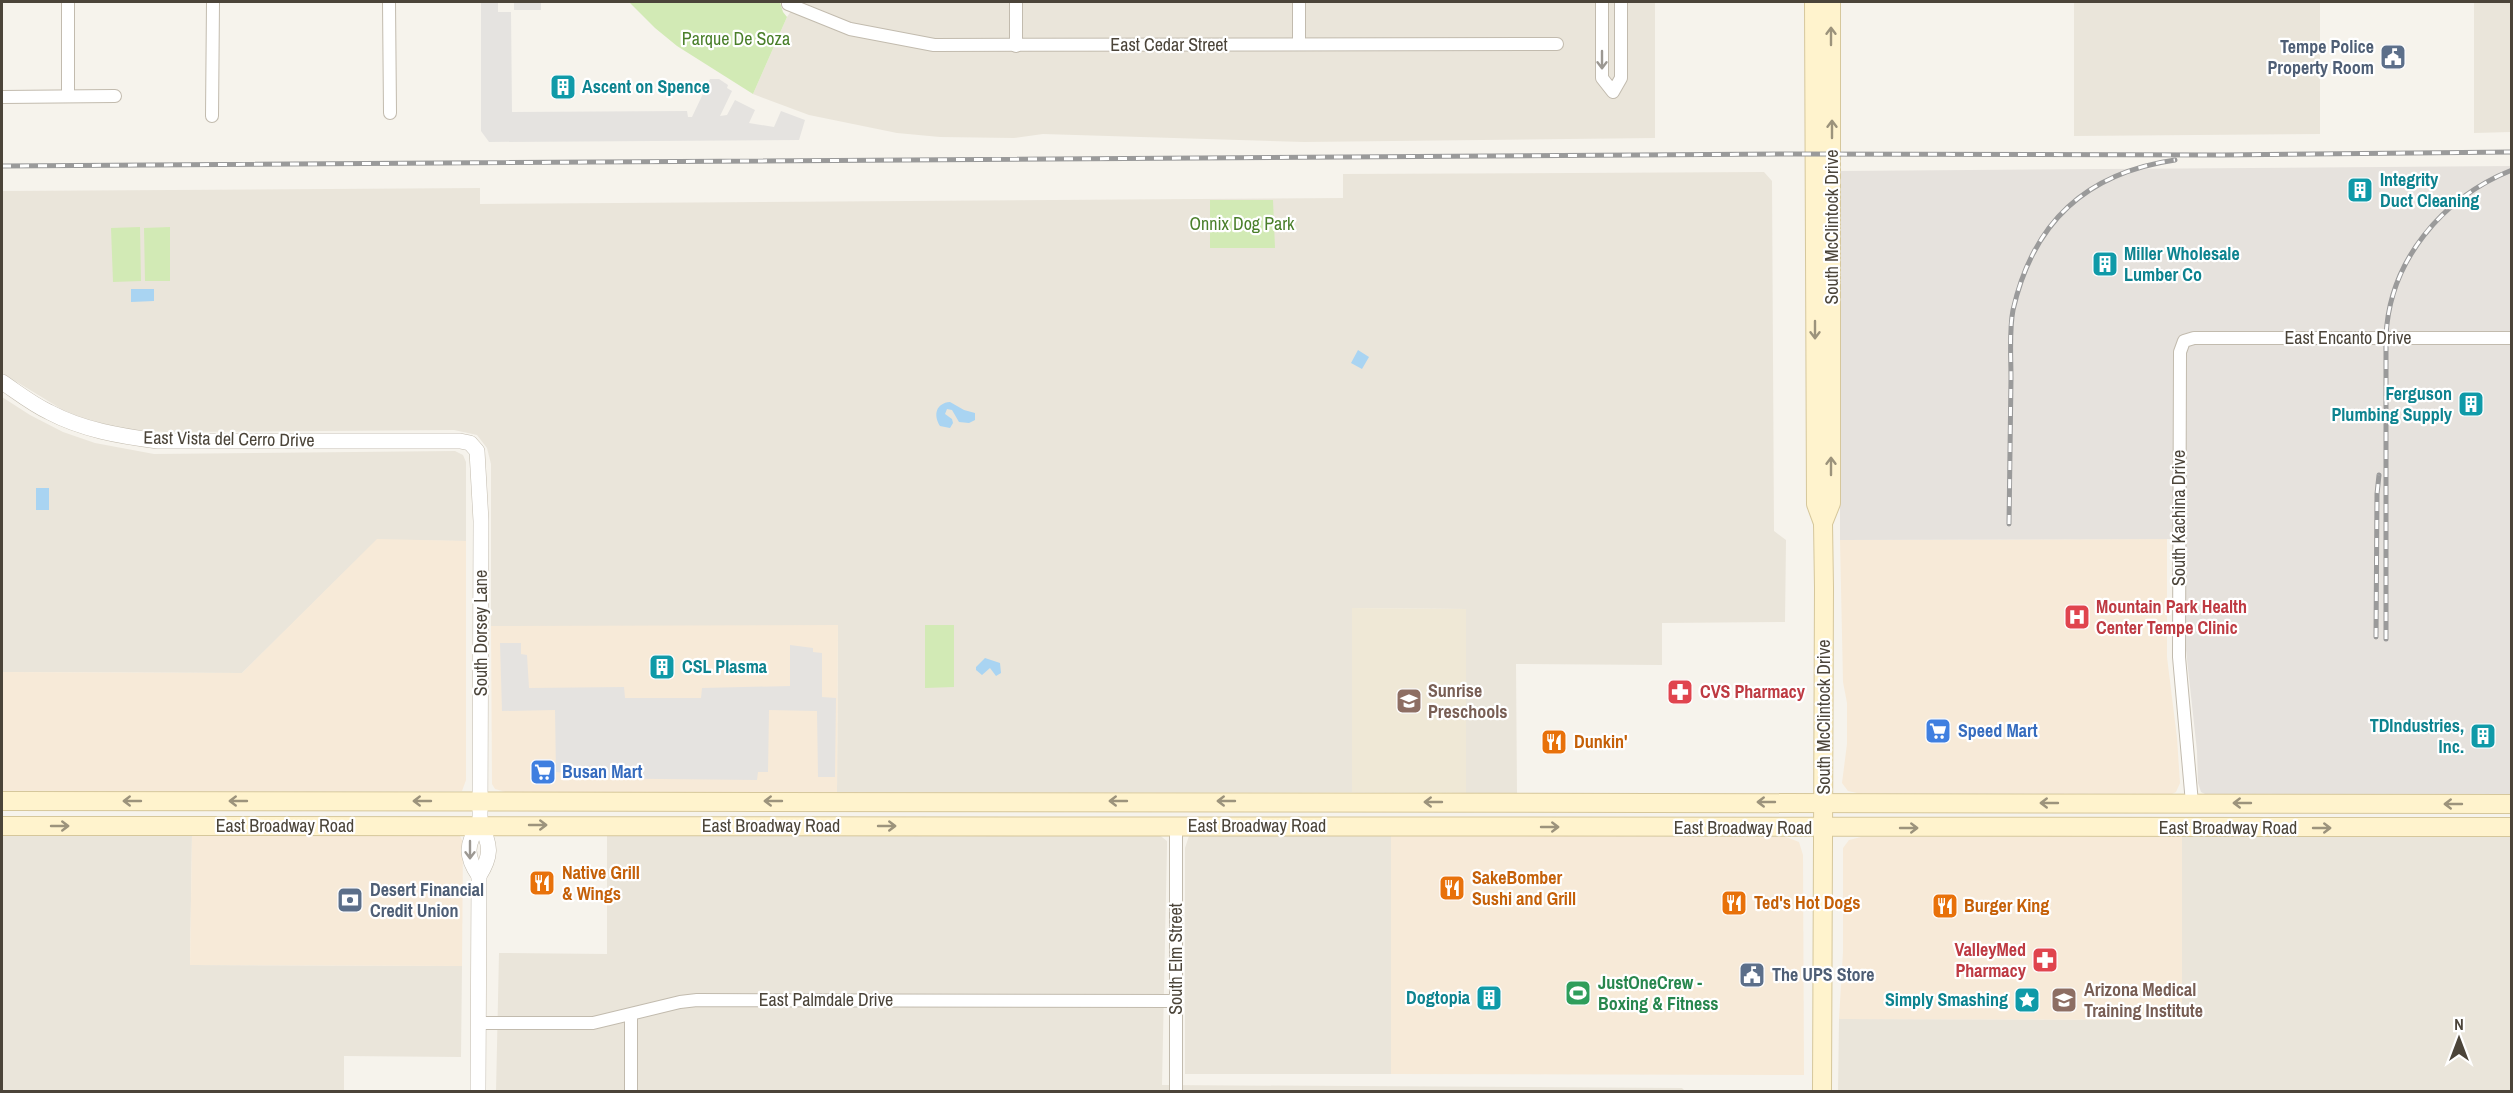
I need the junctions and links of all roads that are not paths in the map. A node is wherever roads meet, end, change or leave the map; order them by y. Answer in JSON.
{"nodes":[{"id":1,"x":68,"y":2,"type":"edge"},
{"id":2,"x":213,"y":2,"type":"edge"},
{"id":3,"x":389,"y":2,"type":"edge"},
{"id":4,"x":1016,"y":2,"type":"edge"},
{"id":5,"x":1299,"y":2,"type":"edge"},
{"id":6,"x":1602,"y":2,"type":"edge"},
{"id":7,"x":1621,"y":2,"type":"edge"},
{"id":8,"x":1814,"y":2,"type":"edge"},
{"id":9,"x":1831,"y":2,"type":"edge"},
{"id":10,"x":789,"y":3,"type":"edge"},
{"id":11,"x":1299,"y":44,"type":"junction"},
{"id":12,"x":1557,"y":44,"type":"dead end"},
{"id":13,"x":1016,"y":46,"type":"junction"},
{"id":14,"x":68,"y":96,"type":"junction"},
{"id":15,"x":115,"y":96,"type":"dead end"},
{"id":16,"x":2,"y":97,"type":"edge"},
{"id":17,"x":390,"y":113,"type":"dead end"},
{"id":18,"x":212,"y":116,"type":"dead end"},
{"id":19,"x":2511,"y":338,"type":"edge"},
{"id":20,"x":2184,"y":341,"type":"joint"},
{"id":21,"x":2,"y":382,"type":"edge"},
{"id":22,"x":470,"y":443,"type":"joint"},
{"id":23,"x":1823,"y":523,"type":"junction"},
{"id":24,"x":2,"y":801,"type":"edge"},
{"id":25,"x":190,"y":801,"type":"junction"},
{"id":26,"x":480,"y":801,"type":"junction"},
{"id":27,"x":832,"y":801,"type":"junction"},
{"id":28,"x":1176,"y":801,"type":"junction"},
{"id":29,"x":1492,"y":802,"type":"junction"},
{"id":30,"x":1824,"y":802,"type":"junction"},
{"id":31,"x":2122,"y":803,"type":"junction"},
{"id":32,"x":2192,"y":803,"type":"junction"},
{"id":33,"x":2511,"y":804,"type":"edge"},
{"id":34,"x":480,"y":825,"type":"junction"},
{"id":35,"x":2,"y":826,"type":"edge"},
{"id":36,"x":190,"y":826,"type":"junction"},
{"id":37,"x":829,"y":826,"type":"junction"},
{"id":38,"x":1176,"y":826,"type":"junction"},
{"id":39,"x":1492,"y":827,"type":"junction"},
{"id":40,"x":2511,"y":827,"type":"edge"},
{"id":41,"x":1824,"y":828,"type":"junction"},
{"id":42,"x":2075,"y":828,"type":"junction"},
{"id":43,"x":2200,"y":828,"type":"junction"},
{"id":44,"x":1176,"y":1001,"type":"junction"},
{"id":45,"x":631,"y":1015,"type":"junction"},
{"id":46,"x":478,"y":1023,"type":"junction"},
{"id":47,"x":478,"y":1092,"type":"edge"},
{"id":48,"x":631,"y":1092,"type":"edge"},
{"id":49,"x":1176,"y":1092,"type":"edge"},
{"id":50,"x":1822,"y":1092,"type":"edge"}],
"edges":[{"from":1,"to":14,"type":"street"},
{"from":2,"to":18,"type":"street"},
{"from":3,"to":17,"type":"street"},
{"from":4,"to":13,"type":"street"},
{"from":5,"to":11,"type":"street"},
{"from":6,"to":7,"type":"street","one_way":true},
{"from":8,"to":23,"type":"main road","name":"South McClintock Drive","one_way":true},
{"from":23,"to":9,"type":"main road","name":"South McClintock Drive","one_way":true},
{"from":10,"to":13,"type":"street","name":"East Cedar Street"},
{"from":11,"to":12,"type":"street","name":"East Cedar Street"},
{"from":11,"to":13,"type":"street","name":"East Cedar Street"},
{"from":14,"to":15,"type":"street"},
{"from":14,"to":16,"type":"street"},
{"from":19,"to":20,"type":"street","name":"East Encanto Drive"},
{"from":20,"to":32,"type":"street","name":"South Kachina Drive"},
{"from":21,"to":22,"type":"street","name":"East Vista del Cerro Drive"},
{"from":22,"to":26,"type":"street","name":"South Dorsey Lane"},
{"from":23,"to":30,"type":"main road","name":"South McClintock Drive"},
{"from":25,"to":24,"type":"main road","name":"East Broadway Road","one_way":true},
{"from":26,"to":25,"type":"main road","name":"East Broadway Road","one_way":true},
{"from":25,"to":36,"type":"main road"},
{"from":27,"to":26,"type":"main road","name":"East Broadway Road","one_way":true},
{"from":26,"to":34,"type":"street","name":"South Dorsey Lane"},
{"from":28,"to":27,"type":"main road","name":"East Broadway Road","one_way":true},
{"from":27,"to":37,"type":"main road"},
{"from":29,"to":28,"type":"main road","name":"East Broadway Road","one_way":true},
{"from":28,"to":38,"type":"main road"},
{"from":30,"to":29,"type":"main road","name":"East Broadway Road","one_way":true},
{"from":29,"to":39,"type":"main road"},
{"from":31,"to":30,"type":"main road","name":"East Broadway Road","one_way":true},
{"from":30,"to":41,"type":"main road","name":"South McClintock Drive"},
{"from":31,"to":32,"type":"main road","name":"East Broadway Road"},
{"from":31,"to":42,"type":"main road"},
{"from":33,"to":32,"type":"main road","name":"East Broadway Road","one_way":true},
{"from":32,"to":43,"type":"main road"},
{"from":34,"to":36,"type":"main road","name":"East Broadway Road"},
{"from":34,"to":37,"type":"main road","name":"East Broadway Road","one_way":true},
{"from":34,"to":46,"type":"street","name":"South Dorsey Lane"},
{"from":35,"to":36,"type":"main road","name":"East Broadway Road","one_way":true},
{"from":37,"to":38,"type":"main road","name":"East Broadway Road","one_way":true},
{"from":38,"to":39,"type":"main road","name":"East Broadway Road"},
{"from":38,"to":44,"type":"street","name":"South Elm Street"},
{"from":39,"to":41,"type":"main road","name":"East Broadway Road","one_way":true},
{"from":43,"to":40,"type":"main road","name":"East Broadway Road","one_way":true},
{"from":41,"to":42,"type":"main road","name":"East Broadway Road","one_way":true},
{"from":41,"to":50,"type":"main road","name":"South McClintock Drive"},
{"from":42,"to":43,"type":"main road","name":"East Broadway Road"},
{"from":44,"to":45,"type":"street","name":"East Palmdale Drive"},
{"from":44,"to":49,"type":"street","name":"South Elm Street"},
{"from":45,"to":46,"type":"street","name":"East Palmdale Drive"},
{"from":45,"to":48,"type":"street"},
{"from":46,"to":47,"type":"street","name":"South Dorsey Lane"}]}
